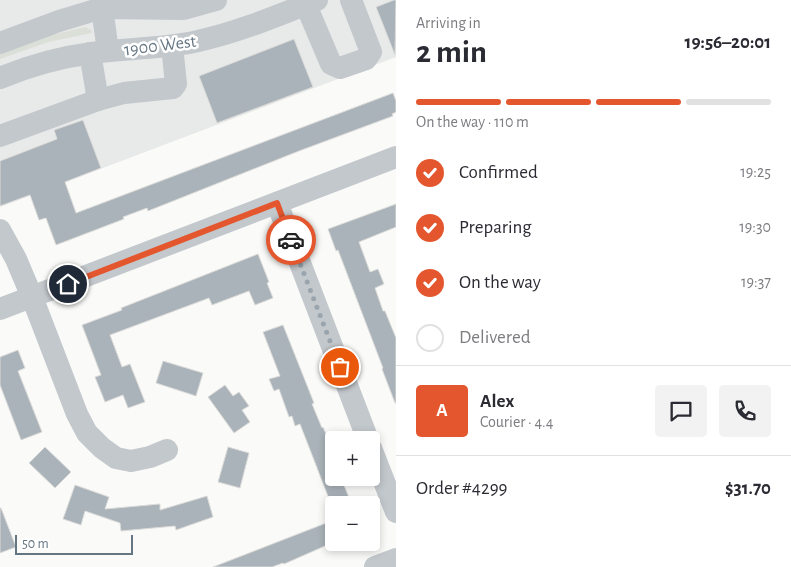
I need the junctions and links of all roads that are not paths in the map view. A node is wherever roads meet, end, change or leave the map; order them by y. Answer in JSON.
{"nodes":[{"id":1,"x":216,"y":0,"type":"edge"},
{"id":2,"x":351,"y":0,"type":"edge"},
{"id":3,"x":312,"y":2,"type":"edge"},
{"id":4,"x":102,"y":8,"type":"junction"},
{"id":5,"x":0,"y":43,"type":"edge"},
{"id":6,"x":172,"y":46,"type":"junction"},
{"id":7,"x":99,"y":52,"type":"junction"},
{"id":8,"x":0,"y":78,"type":"edge"},
{"id":9,"x":98,"y":100,"type":"junction"},
{"id":10,"x":0,"y":136,"type":"edge"},
{"id":11,"x":396,"y":157,"type":"edge"},
{"id":12,"x":277,"y":203,"type":"junction"},
{"id":13,"x":0,"y":230,"type":"edge"},
{"id":14,"x":32,"y":297,"type":"junction"},
{"id":15,"x":0,"y":309,"type":"edge"},
{"id":16,"x":365,"y":431,"type":"edge"},
{"id":17,"x":167,"y":450,"type":"dead end"},
{"id":18,"x":380,"y":471,"type":"edge"},
{"id":19,"x":396,"y":512,"type":"edge"},
{"id":20,"x":396,"y":559,"type":"edge"},
{"id":21,"x":375,"y":567,"type":"edge"}],
"edges":[{"from":1,"to":4,"type":"street"},
{"from":2,"to":3,"type":"street"},
{"from":3,"to":6,"type":"street","name":"1900 West"},
{"from":4,"to":5,"type":"street"},
{"from":4,"to":7,"type":"street"},
{"from":6,"to":7,"type":"street","name":"1900 West"},
{"from":6,"to":9,"type":"street"},
{"from":7,"to":8,"type":"street","name":"1900 West"},
{"from":7,"to":9,"type":"street"},
{"from":9,"to":10,"type":"street"},
{"from":11,"to":12,"type":"street"},
{"from":12,"to":14,"type":"street"},
{"from":12,"to":16,"type":"street"},
{"from":13,"to":14,"type":"street"},
{"from":14,"to":15,"type":"street"},
{"from":14,"to":17,"type":"street"},
{"from":18,"to":19,"type":"street"},
{"from":20,"to":21,"type":"street"}]}
